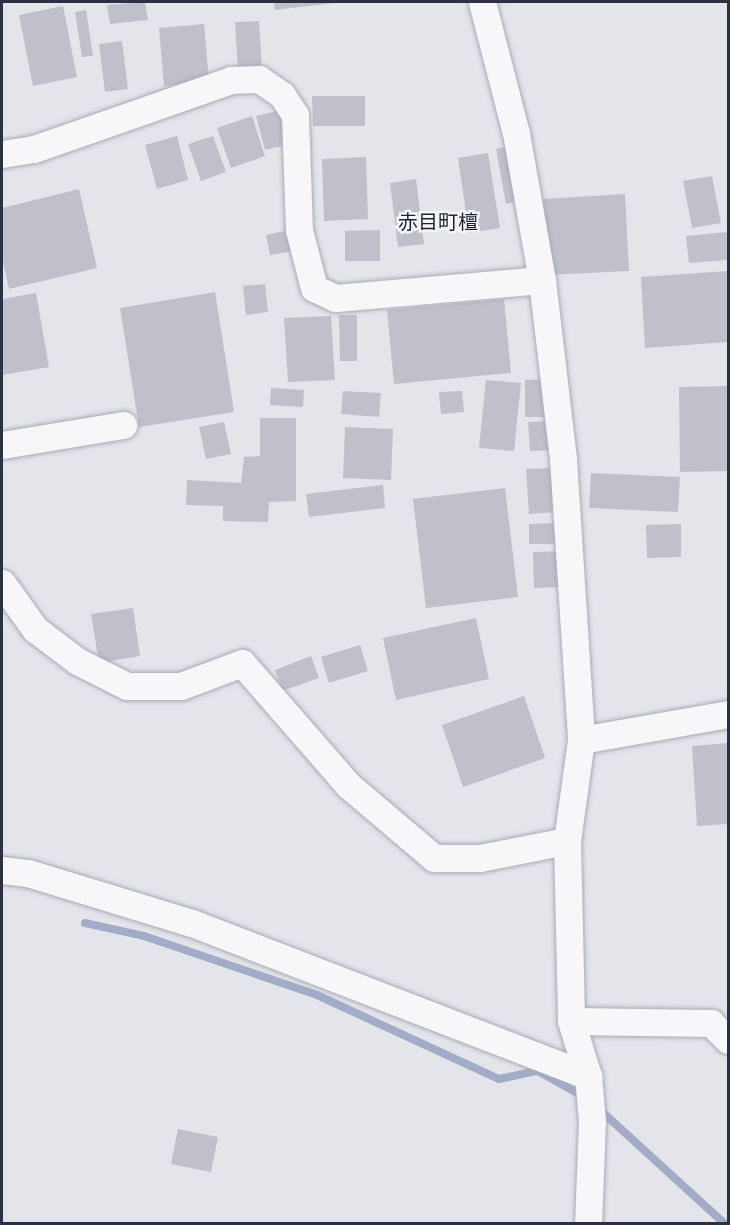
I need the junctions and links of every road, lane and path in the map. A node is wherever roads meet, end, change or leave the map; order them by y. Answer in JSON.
{"nodes":[{"id":1,"x":482,"y":2,"type":"edge"},
{"id":2,"x":2,"y":154,"type":"edge"},
{"id":3,"x":542,"y":280,"type":"junction"},
{"id":4,"x":123,"y":424,"type":"dead end"},
{"id":5,"x":2,"y":445,"type":"edge"},
{"id":6,"x":2,"y":583,"type":"edge"},
{"id":7,"x":729,"y":714,"type":"edge"},
{"id":8,"x":581,"y":740,"type":"junction"},
{"id":9,"x":567,"y":841,"type":"junction"},
{"id":10,"x":2,"y":870,"type":"edge"},
{"id":11,"x":571,"y":1021,"type":"junction"},
{"id":12,"x":729,"y":1040,"type":"edge"},
{"id":13,"x":588,"y":1076,"type":"junction"},
{"id":14,"x":588,"y":1224,"type":"edge"}],
"edges":[{"from":1,"to":3,"type":"street"},
{"from":2,"to":3,"type":"street"},
{"from":3,"to":8,"type":"street"},
{"from":4,"to":5,"type":"street"},
{"from":6,"to":9,"type":"street"},
{"from":7,"to":8,"type":"street"},
{"from":8,"to":9,"type":"street"},
{"from":9,"to":11,"type":"street"},
{"from":10,"to":13,"type":"street"},
{"from":11,"to":12,"type":"street"},
{"from":11,"to":13,"type":"street"},
{"from":13,"to":14,"type":"street"}]}
